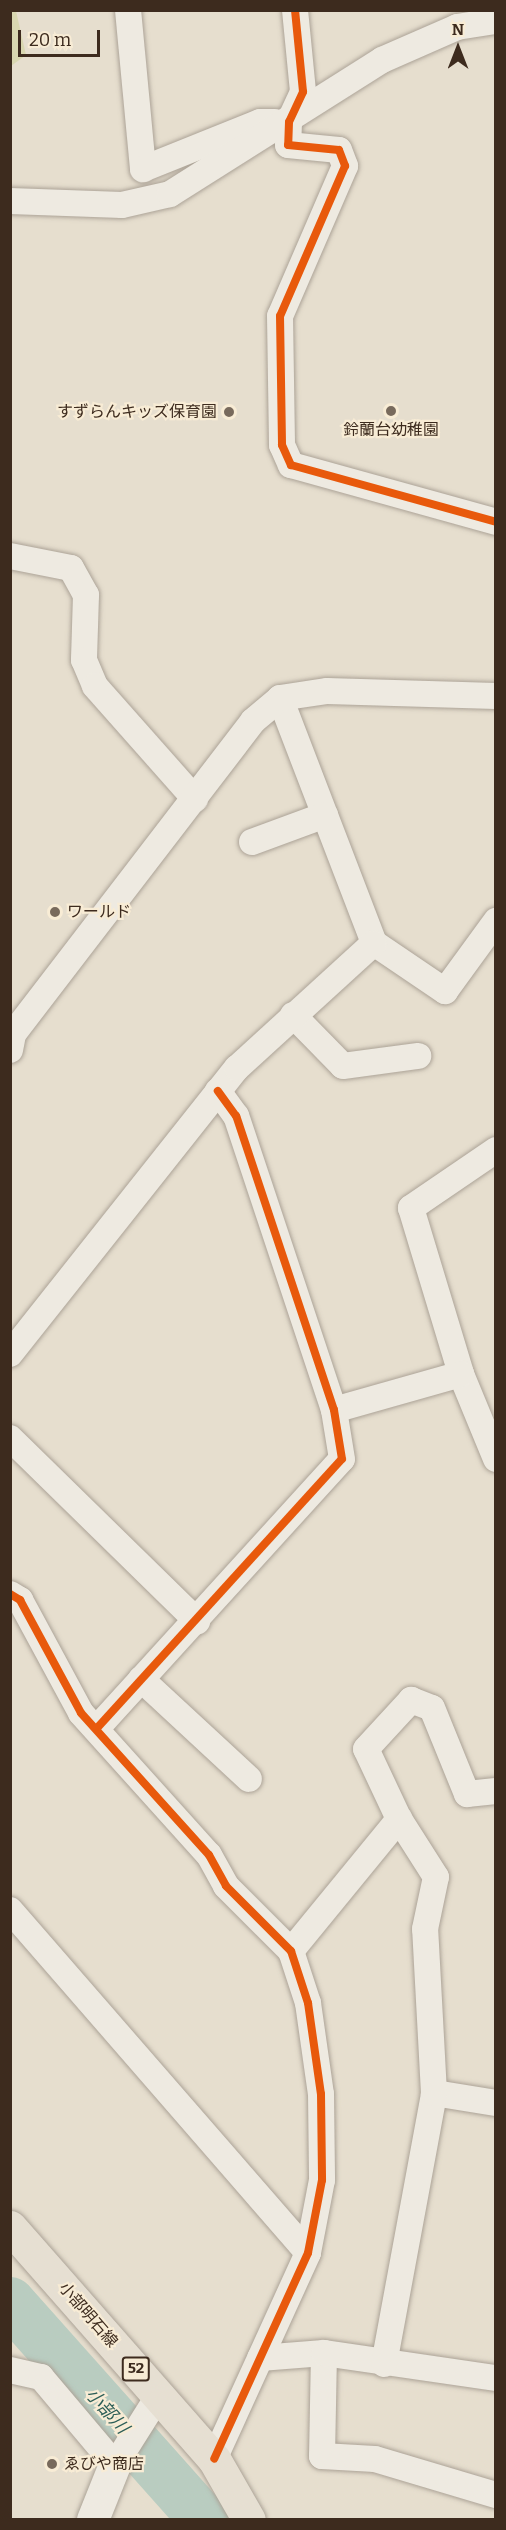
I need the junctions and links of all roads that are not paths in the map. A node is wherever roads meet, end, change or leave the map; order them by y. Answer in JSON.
{"nodes":[{"id":1,"x":128,"y":10,"type":"edge"},
{"id":2,"x":295,"y":10,"type":"edge"},
{"id":3,"x":456,"y":19,"type":"edge"},
{"id":4,"x":495,"y":21,"type":"edge"},
{"id":5,"x":289,"y":122,"type":"junction"},
{"id":6,"x":10,"y":201,"type":"edge"},
{"id":7,"x":495,"y":522,"type":"edge"},
{"id":8,"x":10,"y":556,"type":"edge"},
{"id":9,"x":495,"y":696,"type":"edge"},
{"id":10,"x":280,"y":698,"type":"junction"},
{"id":11,"x":195,"y":799,"type":"junction"},
{"id":12,"x":325,"y":815,"type":"junction"},
{"id":13,"x":252,"y":842,"type":"dead end"},
{"id":14,"x":495,"y":921,"type":"edge"},
{"id":15,"x":374,"y":943,"type":"junction"},
{"id":16,"x":293,"y":1015,"type":"junction"},
{"id":17,"x":11,"y":1039,"type":"edge"},
{"id":18,"x":418,"y":1056,"type":"dead end"},
{"id":19,"x":218,"y":1091,"type":"junction"},
{"id":20,"x":495,"y":1150,"type":"edge"},
{"id":21,"x":10,"y":1354,"type":"edge"},
{"id":22,"x":461,"y":1374,"type":"junction"},
{"id":23,"x":334,"y":1410,"type":"junction"},
{"id":24,"x":10,"y":1438,"type":"edge"},
{"id":25,"x":495,"y":1459,"type":"edge"},
{"id":26,"x":10,"y":1594,"type":"edge"},
{"id":27,"x":197,"y":1621,"type":"junction"},
{"id":28,"x":141,"y":1679,"type":"junction"},
{"id":29,"x":98,"y":1727,"type":"junction"},
{"id":30,"x":249,"y":1779,"type":"dead end"},
{"id":31,"x":495,"y":1791,"type":"edge"},
{"id":32,"x":399,"y":1819,"type":"junction"},
{"id":33,"x":10,"y":1910,"type":"edge"},
{"id":34,"x":291,"y":1951,"type":"junction"},
{"id":35,"x":434,"y":2093,"type":"junction"},
{"id":36,"x":495,"y":2103,"type":"edge"},
{"id":37,"x":10,"y":2228,"type":"edge"},
{"id":38,"x":308,"y":2253,"type":"junction"},
{"id":39,"x":324,"y":2353,"type":"junction"},
{"id":40,"x":260,"y":2358,"type":"junction"},
{"id":41,"x":384,"y":2364,"type":"junction"},
{"id":42,"x":10,"y":2370,"type":"edge"},
{"id":43,"x":495,"y":2378,"type":"edge"},
{"id":44,"x":159,"y":2395,"type":"junction"},
{"id":45,"x":214,"y":2459,"type":"junction"},
{"id":46,"x":115,"y":2465,"type":"junction"},
{"id":47,"x":495,"y":2495,"type":"edge"},
{"id":48,"x":93,"y":2520,"type":"edge"},
{"id":49,"x":249,"y":2520,"type":"edge"}],
"edges":[{"from":1,"to":5,"type":"street"},
{"from":2,"to":5,"type":"street"},
{"from":3,"to":4,"type":"street"},
{"from":3,"to":5,"type":"street"},
{"from":5,"to":6,"type":"street"},
{"from":5,"to":7,"type":"street"},
{"from":8,"to":11,"type":"street"},
{"from":9,"to":10,"type":"street"},
{"from":10,"to":11,"type":"street"},
{"from":10,"to":12,"type":"street"},
{"from":11,"to":17,"type":"street"},
{"from":12,"to":13,"type":"street"},
{"from":12,"to":15,"type":"street"},
{"from":14,"to":15,"type":"street"},
{"from":15,"to":16,"type":"street"},
{"from":16,"to":18,"type":"street"},
{"from":16,"to":19,"type":"street"},
{"from":19,"to":21,"type":"street"},
{"from":19,"to":23,"type":"street"},
{"from":20,"to":22,"type":"street"},
{"from":22,"to":23,"type":"street"},
{"from":22,"to":25,"type":"street"},
{"from":23,"to":27,"type":"street"},
{"from":24,"to":27,"type":"street"},
{"from":26,"to":29,"type":"street"},
{"from":27,"to":28,"type":"street"},
{"from":28,"to":29,"type":"street"},
{"from":28,"to":30,"type":"street"},
{"from":29,"to":34,"type":"street"},
{"from":31,"to":32,"type":"street"},
{"from":32,"to":34,"type":"street"},
{"from":32,"to":35,"type":"street"},
{"from":33,"to":38,"type":"street"},
{"from":34,"to":38,"type":"street"},
{"from":35,"to":36,"type":"street"},
{"from":35,"to":41,"type":"street"},
{"from":37,"to":44,"type":"main road","name":"小部明石線","number":"52"},
{"from":38,"to":40,"type":"street"},
{"from":39,"to":40,"type":"street"},
{"from":39,"to":41,"type":"street"},
{"from":39,"to":47,"type":"street"},
{"from":40,"to":45,"type":"street"},
{"from":41,"to":43,"type":"street"},
{"from":42,"to":46,"type":"street"},
{"from":44,"to":45,"type":"main road","name":"小部明石線","number":"52"},
{"from":44,"to":46,"type":"street"},
{"from":45,"to":49,"type":"main road","name":"小部明石線","number":"52"},
{"from":46,"to":48,"type":"street"}]}
